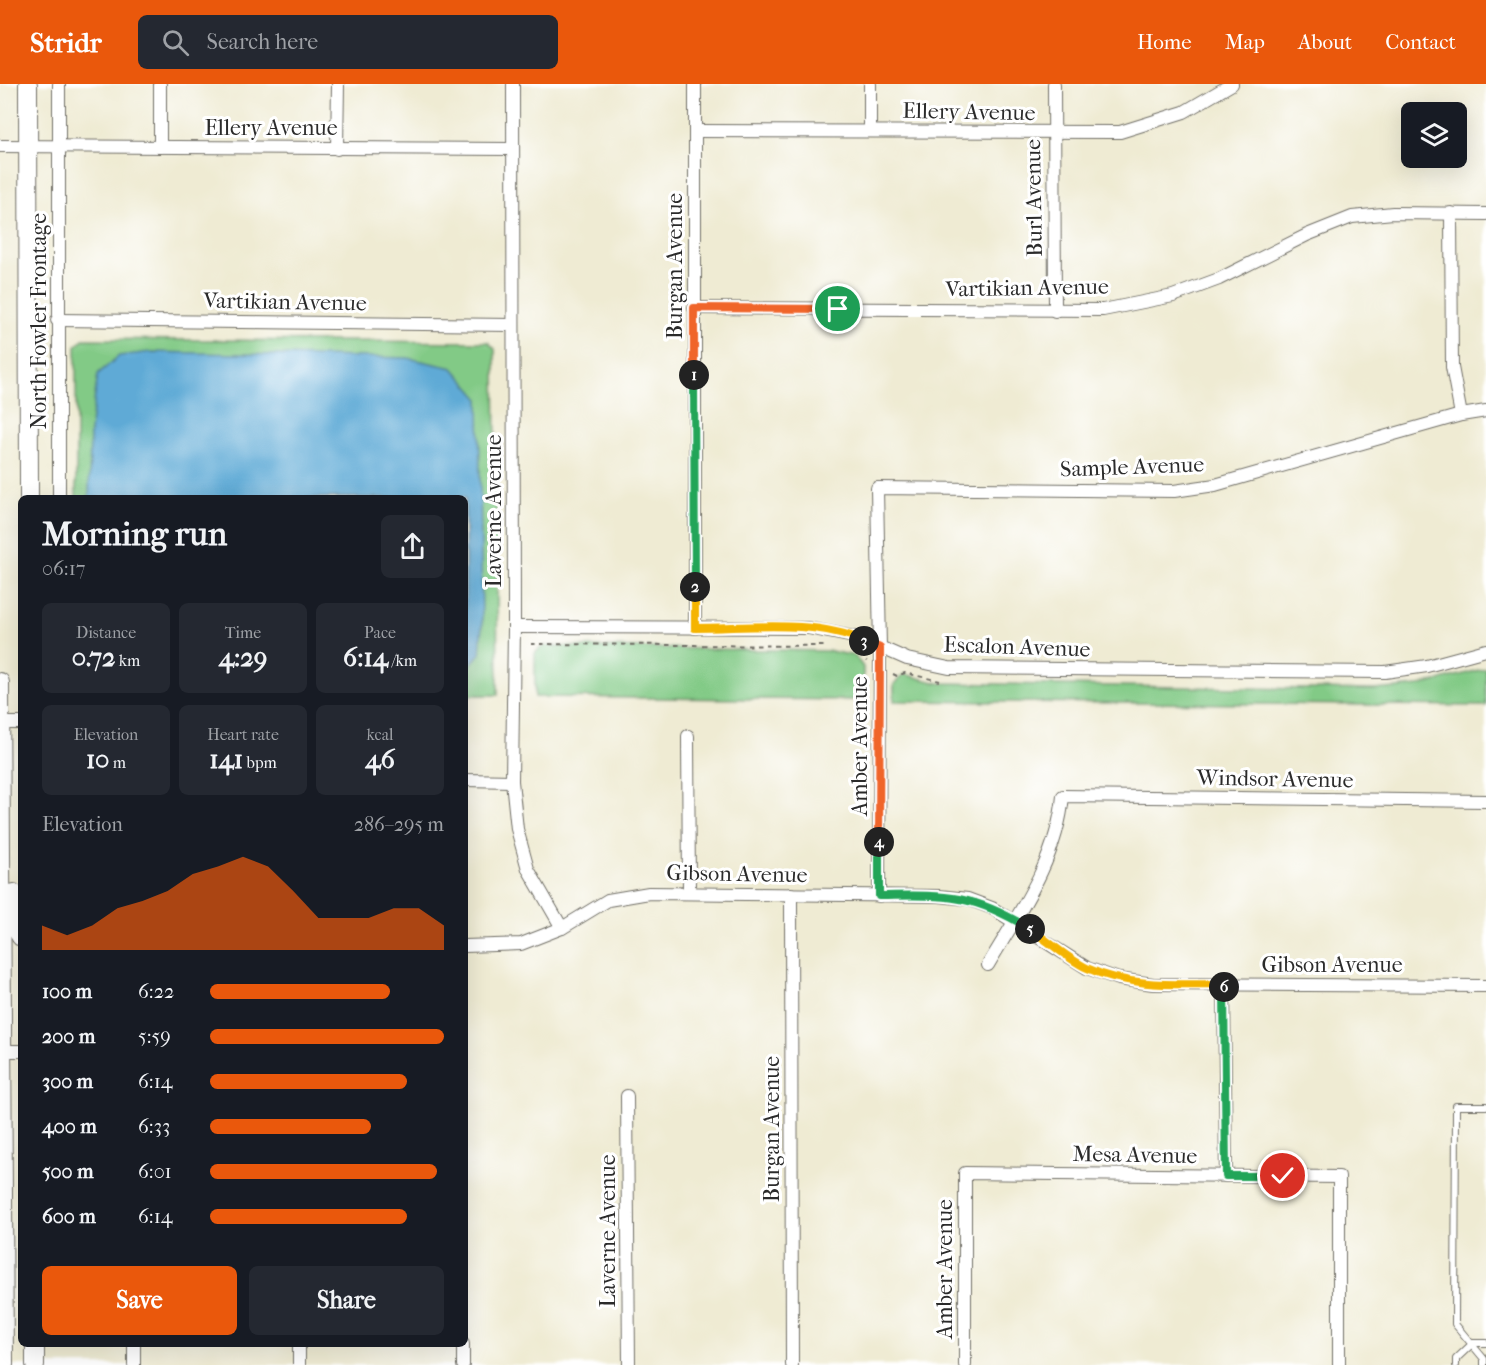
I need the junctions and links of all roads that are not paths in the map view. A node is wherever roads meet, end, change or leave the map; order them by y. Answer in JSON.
{"nodes":[{"id":1,"x":28,"y":84,"type":"edge"},
{"id":2,"x":59,"y":84,"type":"edge"},
{"id":3,"x":160,"y":84,"type":"edge"},
{"id":4,"x":338,"y":84,"type":"edge"},
{"id":5,"x":513,"y":84,"type":"edge"},
{"id":6,"x":695,"y":84,"type":"edge"},
{"id":7,"x":870,"y":84,"type":"edge"},
{"id":8,"x":1054,"y":84,"type":"edge"},
{"id":9,"x":1232,"y":84,"type":"edge"},
{"id":10,"x":695,"y":131,"type":"junction"},
{"id":11,"x":870,"y":131,"type":"junction"},
{"id":12,"x":1053,"y":133,"type":"junction"},
{"id":13,"x":28,"y":145,"type":"junction"},
{"id":14,"x":60,"y":145,"type":"junction"},
{"id":15,"x":0,"y":146,"type":"edge"},
{"id":16,"x":160,"y":147,"type":"junction"},
{"id":17,"x":337,"y":149,"type":"junction"},
{"id":18,"x":513,"y":149,"type":"junction"},
{"id":19,"x":1451,"y":213,"type":"junction"},
{"id":20,"x":1486,"y":214,"type":"edge"},
{"id":21,"x":694,"y":308,"type":"junction"},
{"id":22,"x":1055,"y":311,"type":"junction"},
{"id":23,"x":57,"y":320,"type":"junction"},
{"id":24,"x":512,"y":325,"type":"junction"},
{"id":25,"x":1486,"y":411,"type":"edge"},
{"id":26,"x":1461,"y":415,"type":"junction"},
{"id":27,"x":877,"y":488,"type":"joint"},
{"id":28,"x":30,"y":495,"type":"edge"},
{"id":29,"x":59,"y":495,"type":"edge"},
{"id":30,"x":514,"y":627,"type":"junction"},
{"id":31,"x":695,"y":628,"type":"junction"},
{"id":32,"x":880,"y":648,"type":"junction"},
{"id":33,"x":1486,"y":650,"type":"edge"},
{"id":34,"x":0,"y":682,"type":"edge"},
{"id":35,"x":0,"y":723,"type":"edge"},
{"id":36,"x":18,"y":723,"type":"edge"},
{"id":37,"x":688,"y":736,"type":"dead end"},
{"id":38,"x":468,"y":780,"type":"edge"},
{"id":39,"x":512,"y":781,"type":"junction"},
{"id":40,"x":1486,"y":801,"type":"edge"},
{"id":41,"x":1,"y":867,"type":"edge"},
{"id":42,"x":689,"y":893,"type":"junction"},
{"id":43,"x":791,"y":894,"type":"junction"},
{"id":44,"x":879,"y":896,"type":"junction"},
{"id":45,"x":1015,"y":920,"type":"junction"},
{"id":46,"x":562,"y":928,"type":"junction"},
{"id":47,"x":18,"y":932,"type":"edge"},
{"id":48,"x":1,"y":944,"type":"edge"},
{"id":49,"x":468,"y":946,"type":"edge"},
{"id":50,"x":988,"y":965,"type":"dead end"},
{"id":51,"x":1224,"y":984,"type":"junction"},
{"id":52,"x":1486,"y":986,"type":"edge"},
{"id":53,"x":1,"y":1051,"type":"edge"},
{"id":54,"x":18,"y":1051,"type":"edge"},
{"id":55,"x":627,"y":1096,"type":"dead end"},
{"id":56,"x":1486,"y":1106,"type":"edge"},
{"id":57,"x":2,"y":1160,"type":"edge"},
{"id":58,"x":965,"y":1173,"type":"joint"},
{"id":59,"x":1226,"y":1176,"type":"junction"},
{"id":60,"x":3,"y":1269,"type":"edge"},
{"id":61,"x":1473,"y":1343,"type":"junction"},
{"id":62,"x":1486,"y":1343,"type":"edge"},
{"id":63,"x":35,"y":1347,"type":"edge"},
{"id":64,"x":134,"y":1347,"type":"edge"},
{"id":65,"x":299,"y":1347,"type":"edge"},
{"id":66,"x":463,"y":1347,"type":"edge"},
{"id":67,"x":4,"y":1365,"type":"edge"},
{"id":68,"x":35,"y":1365,"type":"edge"},
{"id":69,"x":134,"y":1365,"type":"edge"},
{"id":70,"x":299,"y":1365,"type":"edge"},
{"id":71,"x":463,"y":1365,"type":"edge"},
{"id":72,"x":629,"y":1365,"type":"edge"},
{"id":73,"x":792,"y":1365,"type":"edge"},
{"id":74,"x":965,"y":1365,"type":"edge"},
{"id":75,"x":1339,"y":1365,"type":"edge"},
{"id":76,"x":1456,"y":1365,"type":"edge"},
{"id":77,"x":1484,"y":1365,"type":"edge"}],
"edges":[{"from":1,"to":13,"type":"main road"},
{"from":2,"to":14,"type":"street","name":"North Fowler Frontage"},
{"from":3,"to":16,"type":"street"},
{"from":4,"to":17,"type":"street"},
{"from":5,"to":18,"type":"street","name":"Laverne Avenue"},
{"from":6,"to":10,"type":"street","name":"Burgan Avenue"},
{"from":7,"to":11,"type":"street"},
{"from":8,"to":12,"type":"street","name":"Burl Avenue"},
{"from":9,"to":12,"type":"street","name":"Ellery Avenue"},
{"from":10,"to":11,"type":"street","name":"Ellery Avenue"},
{"from":10,"to":21,"type":"street","name":"Burgan Avenue"},
{"from":11,"to":12,"type":"street","name":"Ellery Avenue"},
{"from":12,"to":22,"type":"street","name":"Burl Avenue"},
{"from":13,"to":14,"type":"street","name":"Ellery Avenue"},
{"from":13,"to":15,"type":"street"},
{"from":13,"to":28,"type":"main road"},
{"from":14,"to":16,"type":"street","name":"Ellery Avenue"},
{"from":14,"to":23,"type":"street","name":"North Fowler Frontage"},
{"from":16,"to":17,"type":"street","name":"Ellery Avenue"},
{"from":17,"to":18,"type":"street","name":"Ellery Avenue"},
{"from":18,"to":24,"type":"street","name":"Laverne Avenue"},
{"from":19,"to":20,"type":"street","name":"Vartikian Avenue"},
{"from":19,"to":22,"type":"street","name":"Vartikian Avenue"},
{"from":19,"to":26,"type":"street"},
{"from":21,"to":22,"type":"street","name":"Vartikian Avenue"},
{"from":21,"to":31,"type":"street","name":"Burgan Avenue"},
{"from":23,"to":24,"type":"street","name":"Vartikian Avenue"},
{"from":23,"to":29,"type":"street","name":"North Fowler Frontage"},
{"from":24,"to":30,"type":"street","name":"Laverne Avenue"},
{"from":25,"to":26,"type":"street","name":"Sample Avenue"},
{"from":26,"to":27,"type":"street","name":"Sample Avenue"},
{"from":27,"to":32,"type":"street","name":"Amber Avenue"},
{"from":30,"to":31,"type":"street","name":"Escalon Avenue"},
{"from":30,"to":39,"type":"street","name":"Laverne Avenue"},
{"from":31,"to":32,"type":"street","name":"Escalon Avenue"},
{"from":32,"to":33,"type":"street","name":"Escalon Avenue"},
{"from":32,"to":44,"type":"street","name":"Amber Avenue"},
{"from":34,"to":35,"type":"main road"},
{"from":35,"to":36,"type":"street"},
{"from":35,"to":41,"type":"main road"},
{"from":37,"to":42,"type":"street"},
{"from":38,"to":39,"type":"street"},
{"from":39,"to":46,"type":"street","name":"Laverne Avenue"},
{"from":40,"to":45,"type":"street","name":"Windsor Avenue"},
{"from":41,"to":47,"type":"main road"},
{"from":41,"to":48,"type":"main road"},
{"from":42,"to":43,"type":"street","name":"Gibson Avenue"},
{"from":42,"to":46,"type":"street","name":"Gibson Avenue"},
{"from":43,"to":44,"type":"street","name":"Gibson Avenue"},
{"from":43,"to":73,"type":"street","name":"Burgan Avenue"},
{"from":44,"to":45,"type":"street","name":"Gibson Avenue"},
{"from":45,"to":50,"type":"street"},
{"from":45,"to":51,"type":"street","name":"Gibson Avenue"},
{"from":46,"to":49,"type":"street","name":"Gibson Avenue"},
{"from":48,"to":53,"type":"main road"},
{"from":51,"to":52,"type":"street","name":"Gibson Avenue"},
{"from":51,"to":59,"type":"street"},
{"from":53,"to":54,"type":"street"},
{"from":53,"to":57,"type":"main road"},
{"from":55,"to":72,"type":"street","name":"Laverne Avenue"},
{"from":56,"to":61,"type":"lane"},
{"from":57,"to":60,"type":"main road"},
{"from":58,"to":59,"type":"street","name":"Mesa Avenue"},
{"from":58,"to":74,"type":"street","name":"Amber Avenue"},
{"from":59,"to":75,"type":"street","name":"Mesa Avenue"},
{"from":60,"to":67,"type":"main road"},
{"from":61,"to":62,"type":"lane"},
{"from":61,"to":76,"type":"lane"},
{"from":61,"to":77,"type":"lane"},
{"from":63,"to":68,"type":"main road"},
{"from":64,"to":69,"type":"street"},
{"from":65,"to":70,"type":"street"},
{"from":66,"to":71,"type":"street"}]}
